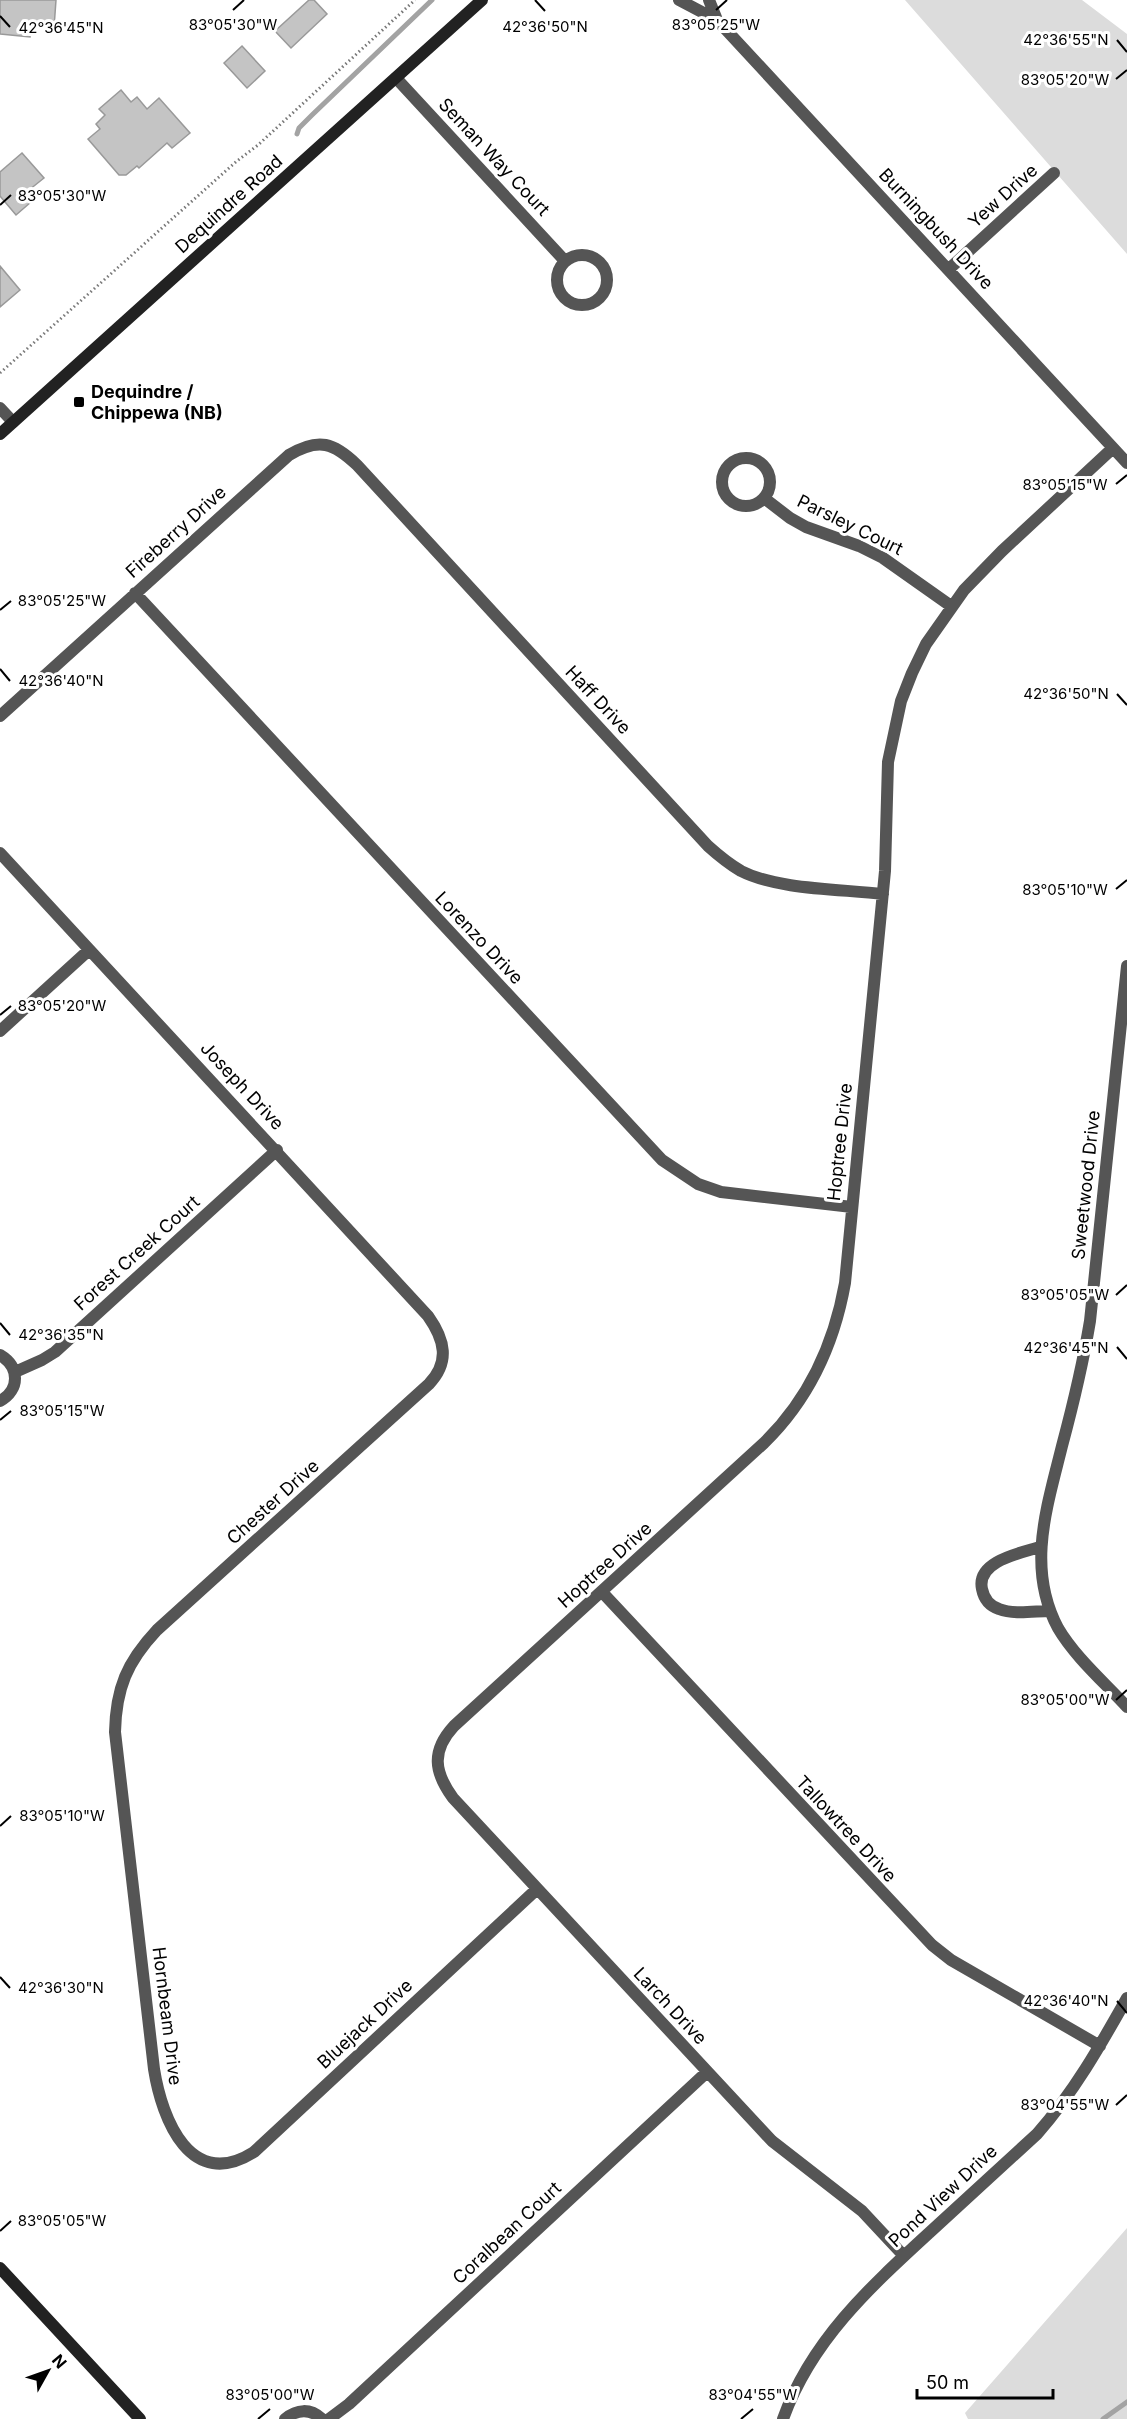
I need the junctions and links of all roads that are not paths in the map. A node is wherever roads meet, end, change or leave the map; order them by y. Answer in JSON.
{"nodes":[{"id":1,"x":482,"y":0,"type":"edge"},
{"id":2,"x":679,"y":0,"type":"edge"},
{"id":3,"x":709,"y":0,"type":"edge"},
{"id":4,"x":717,"y":20,"type":"junction"},
{"id":5,"x":396,"y":78,"type":"junction"},
{"id":6,"x":1054,"y":173,"type":"dead end"},
{"id":7,"x":565,"y":261,"type":"junction"},
{"id":8,"x":949,"y":269,"type":"junction"},
{"id":9,"x":0,"y":408,"type":"edge"},
{"id":10,"x":13,"y":422,"type":"junction"},
{"id":11,"x":0,"y":434,"type":"edge"},
{"id":12,"x":333,"y":446,"type":"joint"},
{"id":13,"x":1113,"y":448,"type":"junction"},
{"id":14,"x":1127,"y":464,"type":"edge"},
{"id":15,"x":764,"y":498,"type":"dead end"},
{"id":16,"x":135,"y":593,"type":"junction"},
{"id":17,"x":951,"y":606,"type":"junction"},
{"id":18,"x":0,"y":716,"type":"edge"},
{"id":19,"x":0,"y":853,"type":"edge"},
{"id":20,"x":883,"y":894,"type":"junction"},
{"id":21,"x":89,"y":950,"type":"junction"},
{"id":22,"x":1127,"y":966,"type":"edge"},
{"id":23,"x":0,"y":1031,"type":"edge"},
{"id":24,"x":277,"y":1150,"type":"junction"},
{"id":25,"x":852,"y":1207,"type":"junction"},
{"id":26,"x":444,"y":1353,"type":"joint"},
{"id":27,"x":0,"y":1355,"type":"edge"},
{"id":28,"x":15,"y":1372,"type":"junction"},
{"id":29,"x":0,"y":1401,"type":"edge"},
{"id":30,"x":1040,"y":1547,"type":"junction"},
{"id":31,"x":602,"y":1592,"type":"junction"},
{"id":32,"x":1050,"y":1611,"type":"junction"},
{"id":33,"x":123,"y":1678,"type":"joint"},
{"id":34,"x":1127,"y":1707,"type":"edge"},
{"id":35,"x":437,"y":1759,"type":"joint"},
{"id":36,"x":537,"y":1889,"type":"junction"},
{"id":37,"x":1127,"y":1998,"type":"edge"},
{"id":38,"x":1100,"y":2046,"type":"junction"},
{"id":39,"x":707,"y":2072,"type":"junction"},
{"id":40,"x":208,"y":2163,"type":"joint"},
{"id":41,"x":904,"y":2256,"type":"junction"},
{"id":42,"x":0,"y":2268,"type":"edge"},
{"id":43,"x":140,"y":2419,"type":"edge"},
{"id":44,"x":285,"y":2419,"type":"edge"},
{"id":45,"x":322,"y":2419,"type":"edge"},
{"id":46,"x":329,"y":2419,"type":"edge"},
{"id":47,"x":783,"y":2419,"type":"edge"}],
"edges":[{"from":1,"to":5,"type":"main road","name":"Dequindre Road"},
{"from":2,"to":4,"type":"street","name":"Burningbush Drive"},
{"from":3,"to":4,"type":"street","name":"Burningbush Drive"},
{"from":4,"to":8,"type":"street","name":"Burningbush Drive"},
{"from":5,"to":7,"type":"street","name":"Seman Way Court"},
{"from":5,"to":10,"type":"main road","name":"Dequindre Road"},
{"from":6,"to":8,"type":"street","name":"Yew Drive"},
{"from":7,"to":7,"type":"street"},
{"from":8,"to":13,"type":"street","name":"Burningbush Drive"},
{"from":9,"to":10,"type":"street"},
{"from":10,"to":11,"type":"main road","name":"Dequindre Road"},
{"from":12,"to":16,"type":"street","name":"Fireberry Drive"},
{"from":12,"to":20,"type":"street","name":"Haff Drive"},
{"from":13,"to":14,"type":"street","name":"Burningbush Drive"},
{"from":13,"to":17,"type":"street","name":"Hoptree Drive"},
{"from":15,"to":17,"type":"street","name":"Parsley Court"},
{"from":16,"to":18,"type":"street","name":"Fireberry Drive"},
{"from":16,"to":25,"type":"street","name":"Lorenzo Drive"},
{"from":17,"to":20,"type":"street","name":"Hoptree Drive"},
{"from":19,"to":21,"type":"street","name":"Joseph Drive"},
{"from":20,"to":25,"type":"street","name":"Hoptree Drive"},
{"from":21,"to":23,"type":"street"},
{"from":21,"to":24,"type":"street","name":"Joseph Drive"},
{"from":22,"to":30,"type":"street","name":"Sweetwood Drive"},
{"from":24,"to":26,"type":"street","name":"Joseph Drive"},
{"from":24,"to":28,"type":"street","name":"Forest Creek Court"},
{"from":25,"to":31,"type":"street","name":"Hoptree Drive"},
{"from":26,"to":33,"type":"street","name":"Chester Drive"},
{"from":27,"to":28,"type":"street"},
{"from":28,"to":29,"type":"street"},
{"from":30,"to":32,"type":"street","name":"Sweetwood Drive"},
{"from":30,"to":32,"type":"street"},
{"from":31,"to":35,"type":"street","name":"Hoptree Drive"},
{"from":31,"to":38,"type":"street","name":"Tallowtree Drive"},
{"from":32,"to":34,"type":"street","name":"Sweetwood Drive"},
{"from":33,"to":40,"type":"street","name":"Hornbeam Drive"},
{"from":35,"to":36,"type":"street","name":"Larch Drive"},
{"from":36,"to":39,"type":"street","name":"Larch Drive"},
{"from":36,"to":40,"type":"street","name":"Bluejack Drive"},
{"from":37,"to":38,"type":"street","name":"Pond View Drive"},
{"from":38,"to":41,"type":"street","name":"Pond View Drive"},
{"from":39,"to":41,"type":"street","name":"Larch Drive"},
{"from":39,"to":46,"type":"street","name":"Coralbean Court"},
{"from":41,"to":47,"type":"street","name":"Pond View Drive"},
{"from":42,"to":43,"type":"main road"},
{"from":44,"to":45,"type":"street"}]}
